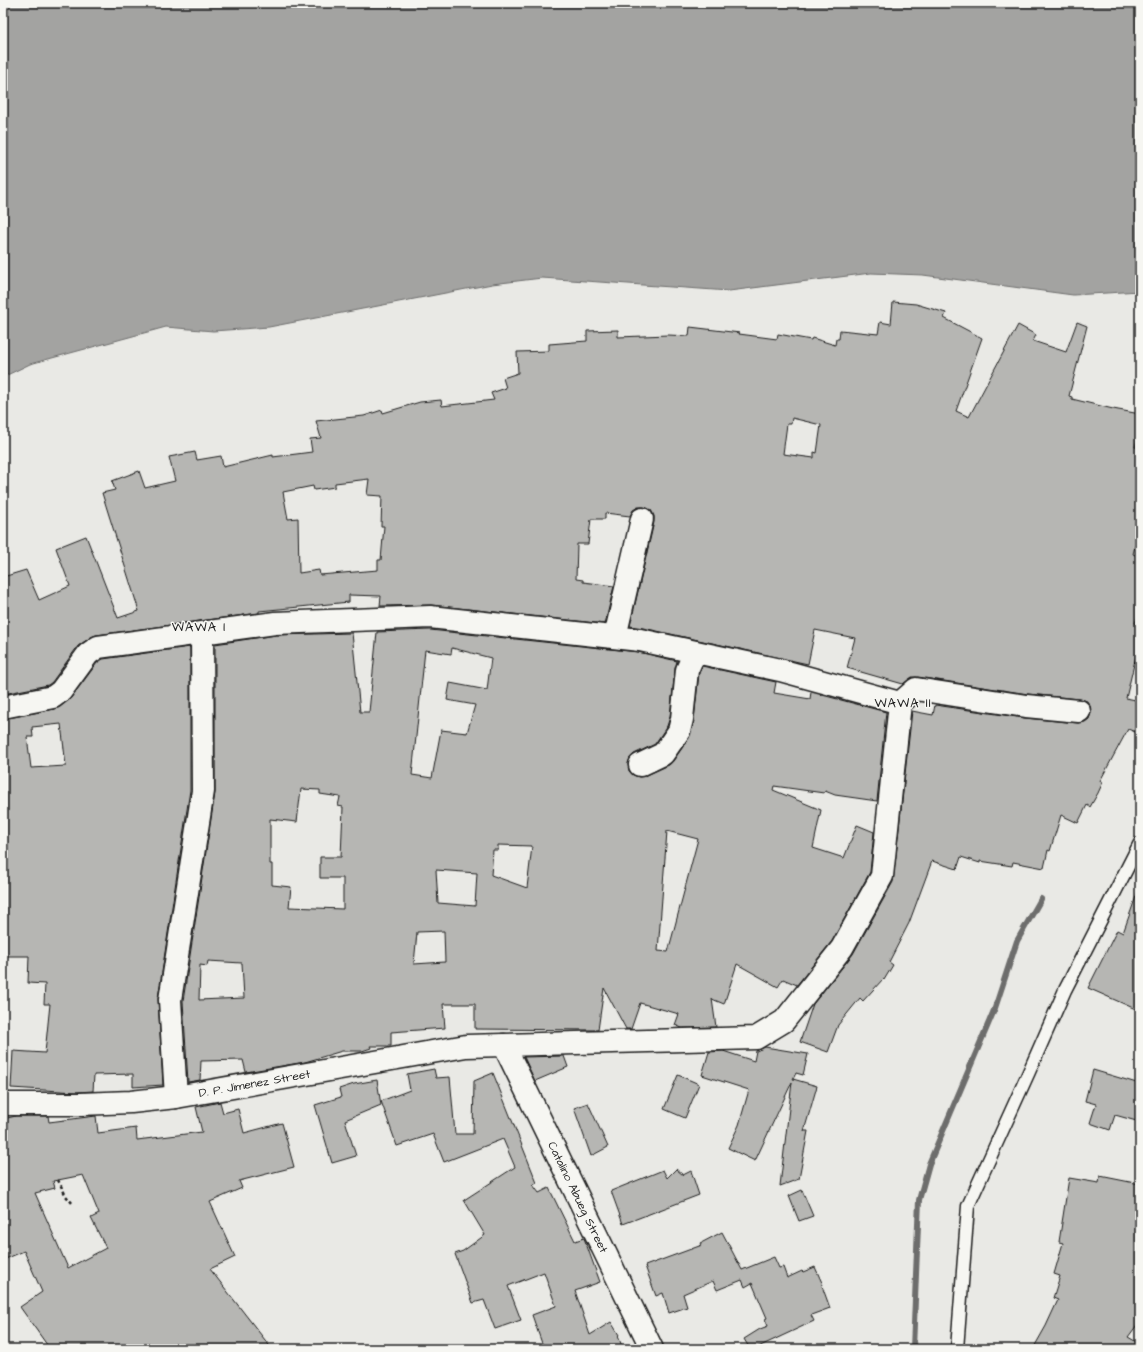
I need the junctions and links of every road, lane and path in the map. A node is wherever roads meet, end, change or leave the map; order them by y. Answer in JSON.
{"nodes":[{"id":1,"x":642,"y":519,"type":"dead end"},
{"id":2,"x":202,"y":633,"type":"junction"},
{"id":3,"x":615,"y":637,"type":"junction"},
{"id":4,"x":694,"y":652,"type":"junction"},
{"id":5,"x":900,"y":703,"type":"junction"},
{"id":6,"x":3,"y":707,"type":"edge"},
{"id":7,"x":1079,"y":712,"type":"dead end"},
{"id":8,"x":640,"y":765,"type":"dead end"},
{"id":9,"x":1140,"y":843,"type":"edge"},
{"id":10,"x":504,"y":1045,"type":"junction"},
{"id":11,"x":176,"y":1097,"type":"junction"},
{"id":12,"x":3,"y":1104,"type":"edge"},
{"id":13,"x":58,"y":1180,"type":"dead end"},
{"id":14,"x":74,"y":1205,"type":"dead end"},
{"id":15,"x":652,"y":1349,"type":"edge"},
{"id":16,"x":957,"y":1349,"type":"edge"}],
"edges":[{"from":1,"to":3,"type":"street"},
{"from":2,"to":3,"type":"street"},
{"from":2,"to":6,"type":"street"},
{"from":2,"to":11,"type":"street"},
{"from":3,"to":4,"type":"street"},
{"from":4,"to":5,"type":"street"},
{"from":4,"to":8,"type":"street"},
{"from":5,"to":7,"type":"street"},
{"from":5,"to":10,"type":"street","name":"D. P. Jimenez Street"},
{"from":9,"to":16,"type":"lane"},
{"from":10,"to":11,"type":"street","name":"D. P. Jimenez Street"},
{"from":10,"to":15,"type":"street","name":"Catalino Abueg Street"},
{"from":11,"to":12,"type":"street","name":"D. P. Jimenez Street"},
{"from":13,"to":14,"type":"path"}]}
